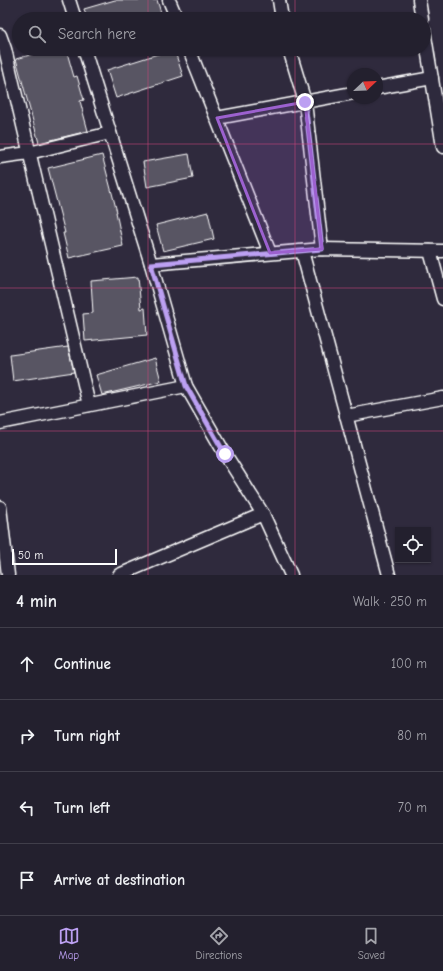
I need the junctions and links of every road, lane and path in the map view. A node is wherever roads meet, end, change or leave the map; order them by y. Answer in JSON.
{"nodes":[{"id":1,"x":69,"y":0,"type":"edge"},
{"id":2,"x":169,"y":0,"type":"edge"},
{"id":3,"x":279,"y":0,"type":"edge"},
{"id":4,"x":419,"y":0,"type":"edge"},
{"id":5,"x":73,"y":12,"type":"edge"},
{"id":6,"x":174,"y":12,"type":"edge"},
{"id":7,"x":281,"y":12,"type":"edge"},
{"id":8,"x":421,"y":12,"type":"edge"},
{"id":9,"x":0,"y":35,"type":"edge"},
{"id":10,"x":86,"y":56,"type":"edge"},
{"id":11,"x":192,"y":56,"type":"edge"},
{"id":12,"x":291,"y":56,"type":"edge"},
{"id":13,"x":428,"y":56,"type":"edge"},
{"id":14,"x":432,"y":78,"type":"junction"},
{"id":15,"x":383,"y":87,"type":"edge"},
{"id":16,"x":347,"y":94,"type":"edge"},
{"id":17,"x":305,"y":102,"type":"junction"},
{"id":18,"x":217,"y":118,"type":"junction"},
{"id":19,"x":110,"y":133,"type":"junction"},
{"id":20,"x":443,"y":148,"type":"edge"},
{"id":21,"x":29,"y":153,"type":"junction"},
{"id":22,"x":0,"y":157,"type":"edge"},
{"id":23,"x":322,"y":249,"type":"junction"},
{"id":24,"x":302,"y":250,"type":"junction"},
{"id":25,"x":430,"y":251,"type":"junction"},
{"id":26,"x":443,"y":252,"type":"edge"},
{"id":27,"x":270,"y":253,"type":"junction"},
{"id":28,"x":151,"y":264,"type":"junction"},
{"id":29,"x":440,"y":272,"type":"edge"},
{"id":30,"x":443,"y":299,"type":"edge"},
{"id":31,"x":186,"y":386,"type":"junction"},
{"id":32,"x":443,"y":398,"type":"edge"},
{"id":33,"x":89,"y":406,"type":"junction"},
{"id":34,"x":346,"y":416,"type":"junction"},
{"id":35,"x":0,"y":423,"type":"edge"},
{"id":36,"x":0,"y":506,"type":"edge"},
{"id":37,"x":263,"y":514,"type":"junction"},
{"id":38,"x":8,"y":575,"type":"edge"},
{"id":39,"x":119,"y":575,"type":"edge"},
{"id":40,"x":291,"y":575,"type":"edge"},
{"id":41,"x":389,"y":575,"type":"edge"}],
"edges":[{"from":1,"to":5,"type":"street"},
{"from":2,"to":6,"type":"street"},
{"from":3,"to":7,"type":"street"},
{"from":4,"to":8,"type":"street"},
{"from":9,"to":21,"type":"street"},
{"from":10,"to":19,"type":"street"},
{"from":11,"to":18,"type":"street"},
{"from":12,"to":17,"type":"street"},
{"from":13,"to":14,"type":"street"},
{"from":14,"to":15,"type":"street"},
{"from":14,"to":20,"type":"street"},
{"from":16,"to":17,"type":"street"},
{"from":17,"to":18,"type":"street"},
{"from":17,"to":23,"type":"street"},
{"from":18,"to":27,"type":"street"},
{"from":19,"to":21,"type":"street"},
{"from":19,"to":28,"type":"street"},
{"from":21,"to":22,"type":"street"},
{"from":21,"to":33,"type":"street"},
{"from":23,"to":24,"type":"street"},
{"from":23,"to":25,"type":"street"},
{"from":24,"to":27,"type":"street"},
{"from":24,"to":34,"type":"street"},
{"from":25,"to":26,"type":"street"},
{"from":25,"to":29,"type":"street"},
{"from":27,"to":28,"type":"street"},
{"from":28,"to":31,"type":"street"},
{"from":29,"to":30,"type":"street"},
{"from":31,"to":33,"type":"street"},
{"from":31,"to":37,"type":"street"},
{"from":32,"to":34,"type":"street"},
{"from":33,"to":35,"type":"street"},
{"from":34,"to":41,"type":"street"},
{"from":36,"to":38,"type":"street"},
{"from":37,"to":39,"type":"street"},
{"from":37,"to":40,"type":"street"}]}
